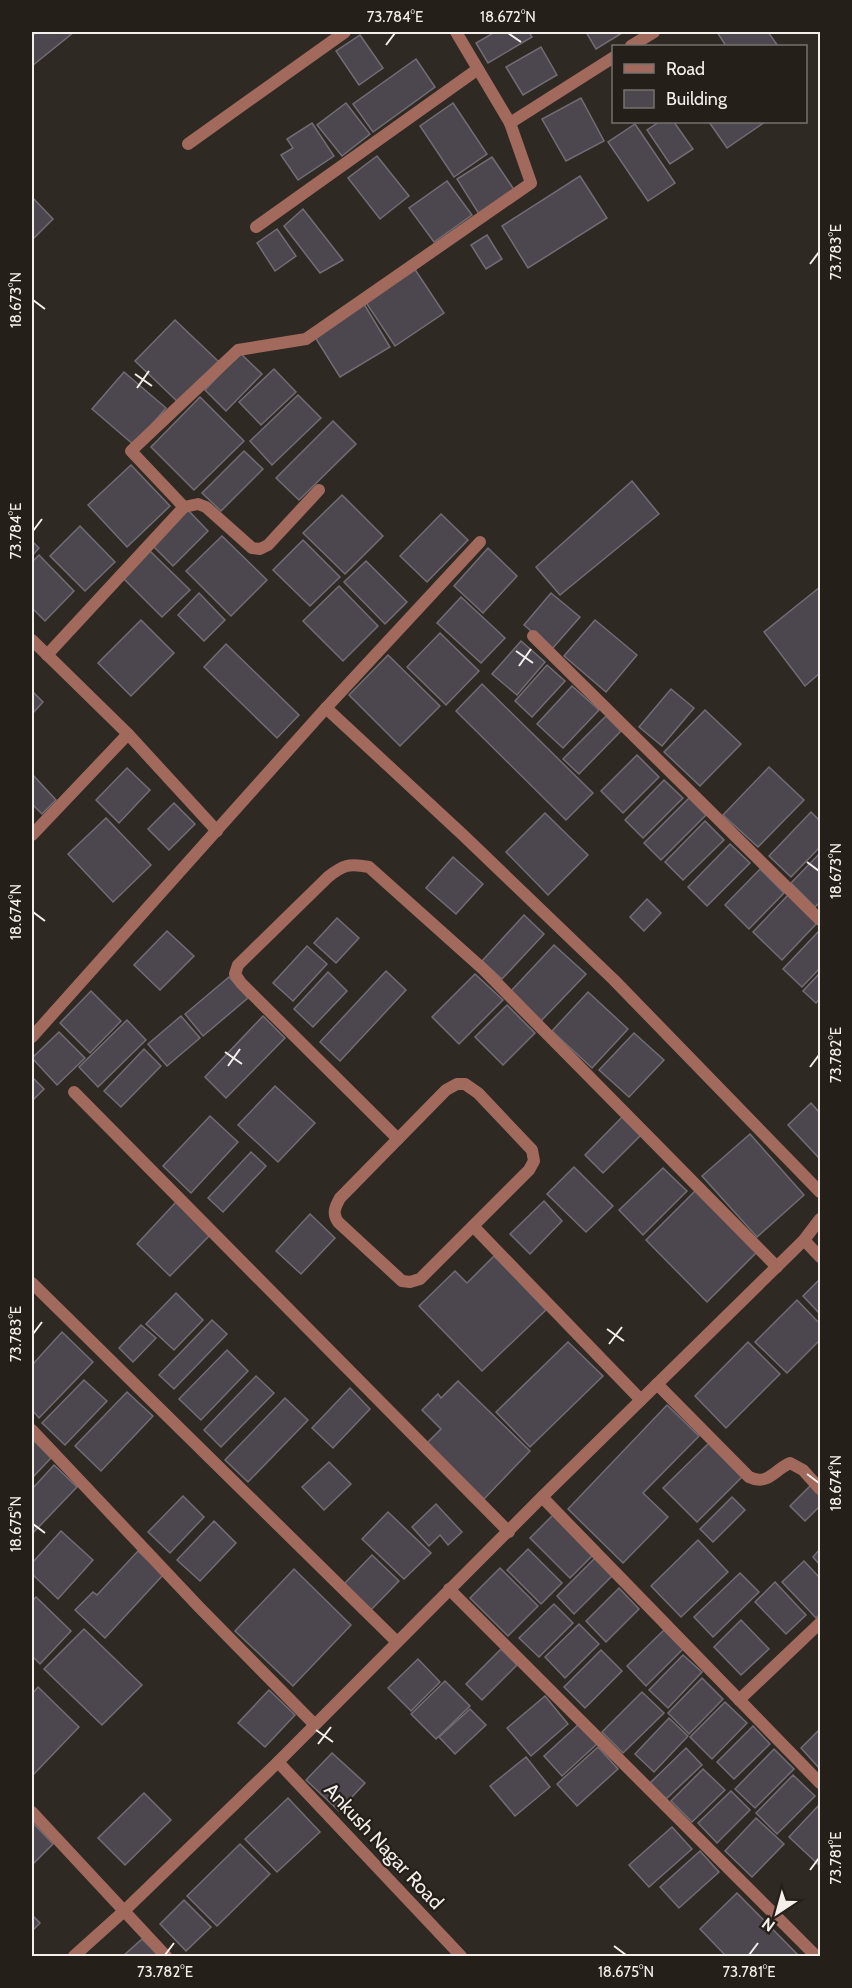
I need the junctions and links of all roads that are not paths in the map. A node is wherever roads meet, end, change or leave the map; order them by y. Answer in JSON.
{"nodes":[{"id":1,"x":345,"y":32,"type":"edge"},
{"id":2,"x":456,"y":32,"type":"edge"},
{"id":3,"x":654,"y":32,"type":"edge"},
{"id":4,"x":633,"y":45,"type":"edge"},
{"id":5,"x":612,"y":58,"type":"edge"},
{"id":6,"x":478,"y":69,"type":"junction"},
{"id":7,"x":510,"y":123,"type":"junction"},
{"id":8,"x":188,"y":144,"type":"dead end"},
{"id":9,"x":256,"y":227,"type":"dead end"},
{"id":10,"x":319,"y":490,"type":"dead end"},
{"id":11,"x":184,"y":507,"type":"junction"},
{"id":12,"x":480,"y":542,"type":"dead end"},
{"id":13,"x":533,"y":636,"type":"dead end"},
{"id":14,"x":32,"y":640,"type":"edge"},
{"id":15,"x":47,"y":655,"type":"junction"},
{"id":16,"x":326,"y":708,"type":"junction"},
{"id":17,"x":128,"y":734,"type":"junction"},
{"id":18,"x":217,"y":831,"type":"junction"},
{"id":19,"x":32,"y":835,"type":"edge"},
{"id":20,"x":820,"y":920,"type":"edge"},
{"id":21,"x":32,"y":1037,"type":"edge"},
{"id":22,"x":74,"y":1092,"type":"dead end"},
{"id":23,"x":398,"y":1139,"type":"junction"},
{"id":24,"x":820,"y":1192,"type":"edge"},
{"id":25,"x":820,"y":1219,"type":"edge"},
{"id":26,"x":473,"y":1226,"type":"junction"},
{"id":27,"x":804,"y":1240,"type":"junction"},
{"id":28,"x":820,"y":1257,"type":"edge"},
{"id":29,"x":777,"y":1267,"type":"junction"},
{"id":30,"x":32,"y":1283,"type":"edge"},
{"id":31,"x":657,"y":1384,"type":"junction"},
{"id":32,"x":641,"y":1400,"type":"junction"},
{"id":33,"x":32,"y":1430,"type":"edge"},
{"id":34,"x":820,"y":1489,"type":"edge"},
{"id":35,"x":542,"y":1497,"type":"junction"},
{"id":36,"x":509,"y":1532,"type":"junction"},
{"id":37,"x":449,"y":1589,"type":"junction"},
{"id":38,"x":820,"y":1623,"type":"edge"},
{"id":39,"x":397,"y":1642,"type":"junction"},
{"id":40,"x":739,"y":1700,"type":"junction"},
{"id":41,"x":314,"y":1724,"type":"junction"},
{"id":42,"x":278,"y":1762,"type":"junction"},
{"id":43,"x":820,"y":1783,"type":"edge"},
{"id":44,"x":32,"y":1812,"type":"edge"},
{"id":45,"x":123,"y":1912,"type":"junction"},
{"id":46,"x":74,"y":1956,"type":"edge"},
{"id":47,"x":166,"y":1956,"type":"edge"},
{"id":48,"x":461,"y":1956,"type":"edge"},
{"id":49,"x":816,"y":1956,"type":"edge"}],
"edges":[{"from":1,"to":8,"type":"street"},
{"from":2,"to":6,"type":"street"},
{"from":3,"to":4,"type":"street"},
{"from":5,"to":7,"type":"street"},
{"from":6,"to":7,"type":"street"},
{"from":6,"to":9,"type":"street"},
{"from":7,"to":11,"type":"street"},
{"from":10,"to":11,"type":"street"},
{"from":11,"to":15,"type":"street"},
{"from":12,"to":16,"type":"street"},
{"from":13,"to":20,"type":"street"},
{"from":14,"to":15,"type":"street"},
{"from":15,"to":17,"type":"street"},
{"from":16,"to":18,"type":"street"},
{"from":16,"to":24,"type":"street"},
{"from":17,"to":18,"type":"street"},
{"from":17,"to":19,"type":"street"},
{"from":18,"to":21,"type":"street"},
{"from":22,"to":36,"type":"street"},
{"from":23,"to":26,"type":"street"},
{"from":23,"to":26,"type":"street"},
{"from":23,"to":29,"type":"street"},
{"from":25,"to":27,"type":"street"},
{"from":26,"to":32,"type":"street"},
{"from":27,"to":28,"type":"street"},
{"from":27,"to":29,"type":"street"},
{"from":29,"to":31,"type":"street"},
{"from":30,"to":39,"type":"street"},
{"from":31,"to":32,"type":"street"},
{"from":31,"to":34,"type":"street"},
{"from":32,"to":35,"type":"street"},
{"from":33,"to":41,"type":"street"},
{"from":35,"to":36,"type":"street"},
{"from":35,"to":40,"type":"street"},
{"from":36,"to":37,"type":"street"},
{"from":37,"to":39,"type":"street"},
{"from":37,"to":49,"type":"street"},
{"from":38,"to":40,"type":"street"},
{"from":39,"to":41,"type":"street"},
{"from":40,"to":43,"type":"street"},
{"from":41,"to":42,"type":"street"},
{"from":42,"to":45,"type":"street"},
{"from":42,"to":48,"type":"street","name":"Ankush Nagar Road"},
{"from":44,"to":45,"type":"street"},
{"from":45,"to":46,"type":"street"},
{"from":45,"to":47,"type":"street"}]}
